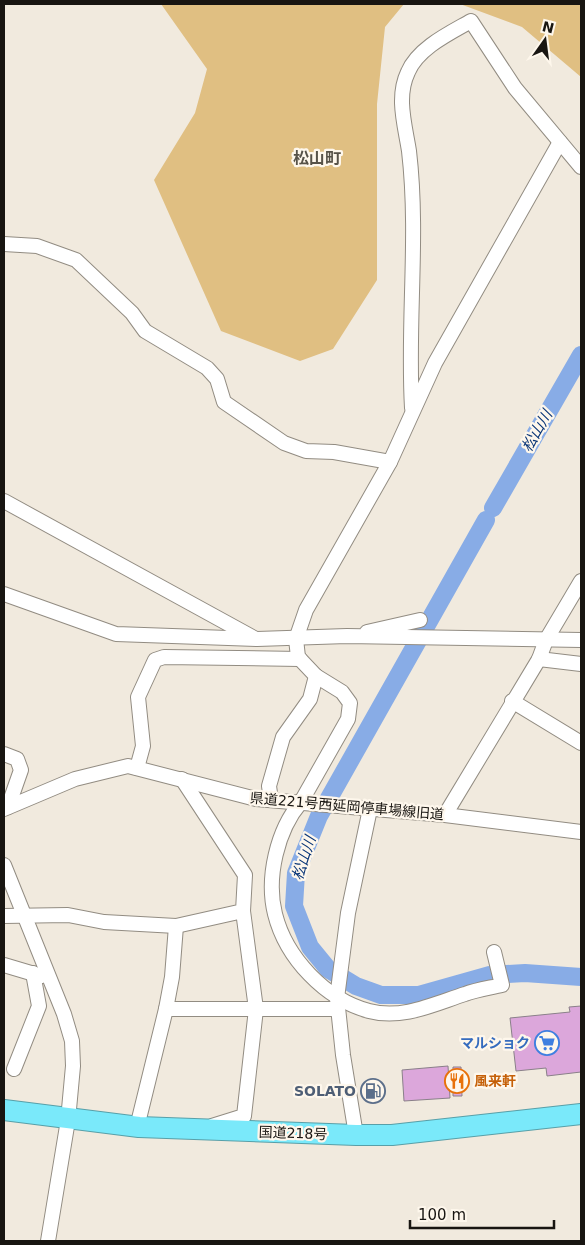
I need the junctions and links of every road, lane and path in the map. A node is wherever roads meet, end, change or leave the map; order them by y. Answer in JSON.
{"nodes":[{"id":1,"x":560,"y":142,"type":"junction"},
{"id":2,"x":581,"y":167,"type":"edge"},
{"id":3,"x":4,"y":244,"type":"edge"},
{"id":4,"x":412,"y":412,"type":"junction"},
{"id":5,"x":390,"y":462,"type":"junction"},
{"id":6,"x":4,"y":501,"type":"edge"},
{"id":7,"x":581,"y":581,"type":"edge"},
{"id":8,"x":4,"y":594,"type":"edge"},
{"id":9,"x":420,"y":620,"type":"dead end"},
{"id":10,"x":347,"y":636,"type":"junction"},
{"id":11,"x":257,"y":639,"type":"junction"},
{"id":12,"x":296,"y":639,"type":"junction"},
{"id":13,"x":546,"y":640,"type":"junction"},
{"id":14,"x":581,"y":640,"type":"edge"},
{"id":15,"x":539,"y":659,"type":"junction"},
{"id":16,"x":300,"y":660,"type":"junction"},
{"id":17,"x":581,"y":664,"type":"edge"},
{"id":18,"x":316,"y":676,"type":"junction"},
{"id":19,"x":512,"y":701,"type":"junction"},
{"id":20,"x":581,"y":743,"type":"edge"},
{"id":21,"x":4,"y":754,"type":"edge"},
{"id":22,"x":137,"y":768,"type":"junction"},
{"id":23,"x":182,"y":779,"type":"junction"},
{"id":24,"x":271,"y":800,"type":"junction"},
{"id":25,"x":301,"y":802,"type":"junction"},
{"id":26,"x":6,"y":808,"type":"edge"},
{"id":27,"x":370,"y":809,"type":"junction"},
{"id":28,"x":444,"y":815,"type":"junction"},
{"id":29,"x":581,"y":832,"type":"edge"},
{"id":30,"x":4,"y":865,"type":"edge"},
{"id":31,"x":243,"y":912,"type":"junction"},
{"id":32,"x":4,"y":916,"type":"edge"},
{"id":33,"x":25,"y":918,"type":"junction"},
{"id":34,"x":176,"y":926,"type":"junction"},
{"id":35,"x":494,"y":952,"type":"dead end"},
{"id":36,"x":4,"y":965,"type":"edge"},
{"id":37,"x":33,"y":973,"type":"junction"},
{"id":38,"x":49,"y":978,"type":"junction"},
{"id":39,"x":338,"y":1001,"type":"junction"},
{"id":40,"x":166,"y":1008,"type":"junction"},
{"id":41,"x":256,"y":1009,"type":"junction"},
{"id":42,"x":14,"y":1069,"type":"dead end"},
{"id":43,"x":4,"y":1110,"type":"edge"},
{"id":44,"x":581,"y":1114,"type":"edge"},
{"id":45,"x":139,"y":1127,"type":"junction"},
{"id":46,"x":66,"y":1128,"type":"junction"},
{"id":47,"x":196,"y":1130,"type":"junction"},
{"id":48,"x":356,"y":1135,"type":"junction"},
{"id":49,"x":48,"y":1241,"type":"edge"}],
"edges":[{"from":1,"to":2,"type":"street"},
{"from":1,"to":4,"type":"street"},
{"from":1,"to":4,"type":"street"},
{"from":3,"to":5,"type":"street"},
{"from":4,"to":5,"type":"street"},
{"from":5,"to":12,"type":"street"},
{"from":6,"to":11,"type":"street"},
{"from":7,"to":13,"type":"street"},
{"from":8,"to":11,"type":"street"},
{"from":9,"to":10,"type":"street"},
{"from":10,"to":12,"type":"street"},
{"from":10,"to":13,"type":"street"},
{"from":11,"to":12,"type":"street"},
{"from":12,"to":16,"type":"street"},
{"from":13,"to":14,"type":"street"},
{"from":13,"to":15,"type":"street"},
{"from":15,"to":17,"type":"street"},
{"from":15,"to":19,"type":"street"},
{"from":16,"to":18,"type":"street"},
{"from":16,"to":22,"type":"street"},
{"from":18,"to":24,"type":"street"},
{"from":18,"to":25,"type":"street"},
{"from":19,"to":20,"type":"street"},
{"from":19,"to":28,"type":"street"},
{"from":21,"to":26,"type":"street"},
{"from":22,"to":23,"type":"street","name":"県道221号西延岡停車場線旧道"},
{"from":22,"to":26,"type":"street","name":"県道221号西延岡停車場線旧道"},
{"from":23,"to":24,"type":"street","name":"県道221号西延岡停車場線旧道"},
{"from":23,"to":31,"type":"street"},
{"from":24,"to":25,"type":"street","name":"県道221号西延岡停車場線旧道"},
{"from":25,"to":27,"type":"street","name":"県道221号西延岡停車場線旧道"},
{"from":25,"to":39,"type":"street"},
{"from":27,"to":28,"type":"street","name":"県道221号西延岡停車場線旧道"},
{"from":27,"to":39,"type":"street"},
{"from":28,"to":29,"type":"street","name":"県道221号西延岡停車場線旧道"},
{"from":30,"to":33,"type":"street"},
{"from":31,"to":34,"type":"street"},
{"from":31,"to":41,"type":"street"},
{"from":32,"to":33,"type":"street"},
{"from":33,"to":34,"type":"street"},
{"from":33,"to":38,"type":"street"},
{"from":34,"to":40,"type":"street"},
{"from":35,"to":39,"type":"street"},
{"from":36,"to":37,"type":"street"},
{"from":37,"to":38,"type":"street"},
{"from":37,"to":42,"type":"street"},
{"from":38,"to":46,"type":"street"},
{"from":39,"to":41,"type":"street"},
{"from":39,"to":48,"type":"street"},
{"from":40,"to":41,"type":"street"},
{"from":40,"to":45,"type":"street"},
{"from":41,"to":47,"type":"street"},
{"from":43,"to":46,"type":"highway","name":"国道218号"},
{"from":44,"to":48,"type":"highway","name":"国道218号"},
{"from":45,"to":46,"type":"highway","name":"国道218号"},
{"from":45,"to":47,"type":"highway","name":"国道218号"},
{"from":46,"to":49,"type":"street"},
{"from":47,"to":48,"type":"highway","name":"国道218号"}]}
